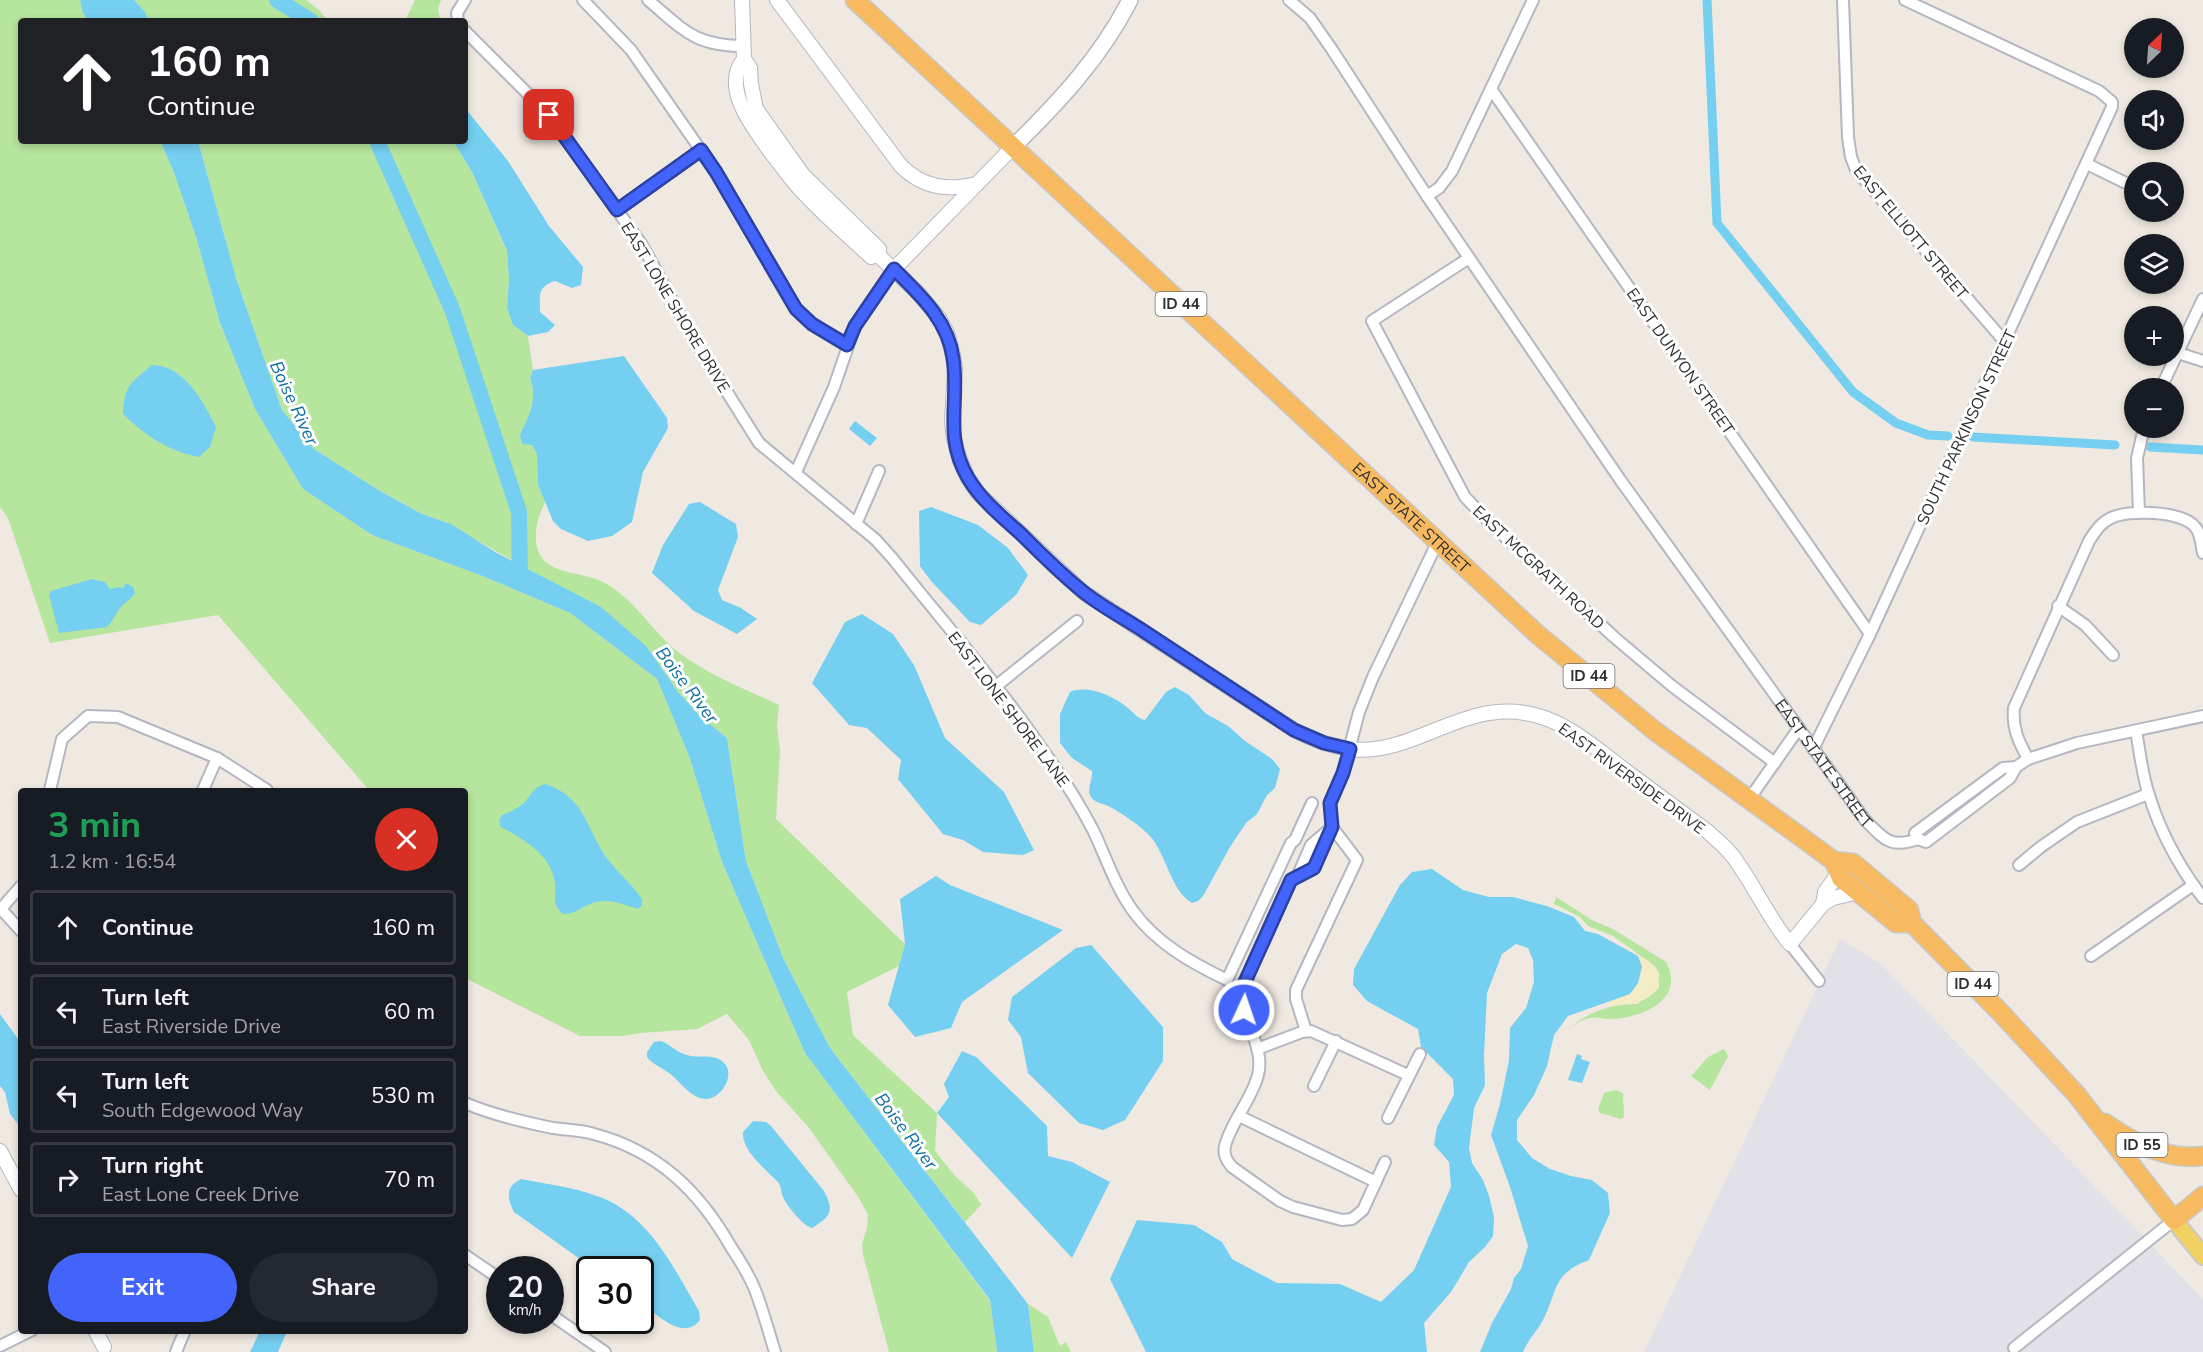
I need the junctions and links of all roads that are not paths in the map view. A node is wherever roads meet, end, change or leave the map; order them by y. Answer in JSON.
{"nodes":[{"id":1,"x":465,"y":0,"type":"edge"},
{"id":2,"x":583,"y":0,"type":"edge"},
{"id":3,"x":648,"y":0,"type":"edge"},
{"id":4,"x":742,"y":0,"type":"edge"},
{"id":5,"x":777,"y":0,"type":"edge"},
{"id":6,"x":855,"y":0,"type":"edge"},
{"id":7,"x":1130,"y":0,"type":"edge"},
{"id":8,"x":1289,"y":0,"type":"edge"},
{"id":9,"x":1533,"y":0,"type":"edge"},
{"id":10,"x":1843,"y":0,"type":"edge"},
{"id":11,"x":1905,"y":0,"type":"edge"},
{"id":12,"x":457,"y":17,"type":"edge"},
{"id":13,"x":468,"y":34,"type":"edge"},
{"id":14,"x":744,"y":52,"type":"junction"},
{"id":15,"x":1491,"y":89,"type":"junction"},
{"id":16,"x":1013,"y":147,"type":"junction"},
{"id":17,"x":701,"y":150,"type":"junction"},
{"id":18,"x":2086,"y":164,"type":"junction"},
{"id":19,"x":2124,"y":182,"type":"edge"},
{"id":20,"x":978,"y":184,"type":"junction"},
{"id":21,"x":1427,"y":196,"type":"junction"},
{"id":22,"x":617,"y":210,"type":"junction"},
{"id":23,"x":1469,"y":258,"type":"junction"},
{"id":24,"x":894,"y":269,"type":"junction"},
{"id":25,"x":2203,"y":298,"type":"edge"},
{"id":26,"x":2184,"y":340,"type":"edge"},
{"id":27,"x":2005,"y":342,"type":"junction"},
{"id":28,"x":847,"y":345,"type":"junction"},
{"id":29,"x":2184,"y":355,"type":"edge"},
{"id":30,"x":2203,"y":361,"type":"edge"},
{"id":31,"x":2142,"y":438,"type":"edge"},
{"id":32,"x":879,"y":471,"type":"dead end"},
{"id":33,"x":796,"y":472,"type":"junction"},
{"id":34,"x":2139,"y":513,"type":"junction"},
{"id":35,"x":856,"y":524,"type":"junction"},
{"id":36,"x":1438,"y":541,"type":"junction"},
{"id":37,"x":2203,"y":553,"type":"edge"},
{"id":38,"x":2058,"y":606,"type":"junction"},
{"id":39,"x":1077,"y":621,"type":"dead end"},
{"id":40,"x":1870,"y":634,"type":"junction"},
{"id":41,"x":2113,"y":654,"type":"dead end"},
{"id":42,"x":995,"y":687,"type":"junction"},
{"id":43,"x":2203,"y":716,"type":"edge"},
{"id":44,"x":1799,"y":728,"type":"junction"},
{"id":45,"x":2136,"y":731,"type":"junction"},
{"id":46,"x":1350,"y":749,"type":"junction"},
{"id":47,"x":1813,"y":749,"type":"junction"},
{"id":48,"x":217,"y":758,"type":"junction"},
{"id":49,"x":2028,"y":759,"type":"junction"},
{"id":50,"x":1775,"y":763,"type":"junction"},
{"id":51,"x":50,"y":788,"type":"edge"},
{"id":52,"x":204,"y":788,"type":"edge"},
{"id":53,"x":264,"y":788,"type":"edge"},
{"id":54,"x":2148,"y":794,"type":"junction"},
{"id":55,"x":1750,"y":798,"type":"junction"},
{"id":56,"x":1312,"y":803,"type":"dead end"},
{"id":57,"x":1332,"y":827,"type":"junction"},
{"id":58,"x":2019,"y":865,"type":"dead end"},
{"id":59,"x":1836,"y":867,"type":"junction"},
{"id":60,"x":2193,"y":885,"type":"junction"},
{"id":61,"x":18,"y":889,"type":"edge"},
{"id":62,"x":1859,"y":892,"type":"junction"},
{"id":63,"x":2203,"y":898,"type":"edge"},
{"id":64,"x":1823,"y":904,"type":"junction"},
{"id":65,"x":1,"y":909,"type":"edge"},
{"id":66,"x":1912,"y":923,"type":"junction"},
{"id":67,"x":18,"y":928,"type":"edge"},
{"id":68,"x":1790,"y":944,"type":"junction"},
{"id":69,"x":2091,"y":956,"type":"dead end"},
{"id":70,"x":1819,"y":981,"type":"dead end"},
{"id":71,"x":1306,"y":1031,"type":"junction"},
{"id":72,"x":1336,"y":1041,"type":"junction"},
{"id":73,"x":1257,"y":1049,"type":"junction"},
{"id":74,"x":1420,"y":1054,"type":"dead end"},
{"id":75,"x":1408,"y":1075,"type":"junction"},
{"id":76,"x":1314,"y":1086,"type":"dead end"},
{"id":77,"x":468,"y":1104,"type":"edge"},
{"id":78,"x":2089,"y":1111,"type":"junction"},
{"id":79,"x":1239,"y":1116,"type":"junction"},
{"id":80,"x":1388,"y":1118,"type":"dead end"},
{"id":81,"x":0,"y":1151,"type":"edge"},
{"id":82,"x":2203,"y":1156,"type":"edge"},
{"id":83,"x":1385,"y":1162,"type":"dead end"},
{"id":84,"x":1376,"y":1182,"type":"junction"},
{"id":85,"x":18,"y":1184,"type":"edge"},
{"id":86,"x":2203,"y":1196,"type":"edge"},
{"id":87,"x":2174,"y":1220,"type":"junction"},
{"id":88,"x":2203,"y":1256,"type":"edge"},
{"id":89,"x":468,"y":1257,"type":"edge"},
{"id":90,"x":486,"y":1269,"type":"edge"},
{"id":91,"x":564,"y":1324,"type":"edge"},
{"id":92,"x":24,"y":1334,"type":"edge"},
{"id":93,"x":97,"y":1334,"type":"edge"},
{"id":94,"x":183,"y":1334,"type":"edge"},
{"id":95,"x":0,"y":1346,"type":"edge"},
{"id":96,"x":2014,"y":1348,"type":"dead end"},
{"id":97,"x":107,"y":1350,"type":"edge"},
{"id":98,"x":176,"y":1352,"type":"edge"},
{"id":99,"x":605,"y":1352,"type":"edge"},
{"id":100,"x":775,"y":1352,"type":"edge"}],
"edges":[{"from":1,"to":12,"type":"street"},
{"from":2,"to":17,"type":"street"},
{"from":3,"to":14,"type":"street"},
{"from":4,"to":14,"type":"street","name":"EAST RIVERSIDE DRIVE"},
{"from":5,"to":20,"type":"street"},
{"from":6,"to":16,"type":"highway","number":"ID 44"},
{"from":7,"to":16,"type":"main road"},
{"from":8,"to":21,"type":"street","name":"EAST STATE STREET"},
{"from":9,"to":15,"type":"street"},
{"from":10,"to":27,"type":"street","name":"EAST ELLIOTT STREET"},
{"from":11,"to":18,"type":"street","name":"SOUTH PARKINSON STREET"},
{"from":13,"to":22,"type":"street","name":"EAST LONE SHORE DRIVE"},
{"from":14,"to":24,"type":"street","name":"EAST RIVERSIDE DRIVE"},
{"from":15,"to":21,"type":"street"},
{"from":15,"to":40,"type":"street","name":"EAST DUNYON STREET"},
{"from":16,"to":20,"type":"street"},
{"from":16,"to":36,"type":"highway","name":"EAST STATE STREET","number":"ID 44"},
{"from":17,"to":22,"type":"street"},
{"from":17,"to":28,"type":"street"},
{"from":18,"to":19,"type":"street"},
{"from":18,"to":27,"type":"street","name":"SOUTH PARKINSON STREET"},
{"from":20,"to":24,"type":"street"},
{"from":21,"to":23,"type":"street","name":"EAST STATE STREET"},
{"from":22,"to":33,"type":"street","name":"EAST LONE SHORE DRIVE"},
{"from":23,"to":44,"type":"street","name":"EAST STATE STREET"},
{"from":23,"to":50,"type":"street","name":"EAST MCGRATH ROAD"},
{"from":24,"to":28,"type":"street"},
{"from":24,"to":46,"type":"street","name":"EAST RIVERSIDE DRIVE"},
{"from":25,"to":26,"type":"street"},
{"from":27,"to":40,"type":"street","name":"SOUTH PARKINSON STREET"},
{"from":28,"to":33,"type":"street"},
{"from":29,"to":30,"type":"street"},
{"from":31,"to":34,"type":"street"},
{"from":32,"to":35,"type":"street"},
{"from":33,"to":35,"type":"street","name":"EAST LONE SHORE LANE"},
{"from":34,"to":37,"type":"street"},
{"from":34,"to":38,"type":"street"},
{"from":35,"to":42,"type":"street","name":"EAST LONE SHORE LANE"},
{"from":36,"to":46,"type":"street"},
{"from":36,"to":55,"type":"highway","name":"EAST STATE STREET","number":"ID 44"},
{"from":38,"to":41,"type":"street"},
{"from":38,"to":49,"type":"street"},
{"from":39,"to":42,"type":"street"},
{"from":40,"to":47,"type":"street","name":"SOUTH PARKINSON STREET"},
{"from":42,"to":56,"type":"street","name":"EAST LONE SHORE LANE"},
{"from":43,"to":45,"type":"street"},
{"from":44,"to":47,"type":"street","name":"EAST STATE STREET"},
{"from":44,"to":50,"type":"street"},
{"from":45,"to":49,"type":"street"},
{"from":45,"to":54,"type":"street"},
{"from":46,"to":57,"type":"street"},
{"from":46,"to":68,"type":"street","name":"EAST RIVERSIDE DRIVE"},
{"from":47,"to":49,"type":"street","name":"EAST STATE STREET"},
{"from":48,"to":51,"type":"street"},
{"from":48,"to":52,"type":"street"},
{"from":48,"to":53,"type":"street"},
{"from":50,"to":55,"type":"street"},
{"from":54,"to":58,"type":"street"},
{"from":54,"to":60,"type":"street"},
{"from":55,"to":59,"type":"highway","name":"EAST STATE STREET","number":"ID 44"},
{"from":57,"to":71,"type":"street"},
{"from":57,"to":73,"type":"street"},
{"from":59,"to":62,"type":"highway","name":"EAST STATE STREET","number":"ID 44"},
{"from":59,"to":64,"type":"street"},
{"from":59,"to":66,"type":"highway","name":"EAST STATE STREET","number":"ID 44"},
{"from":60,"to":63,"type":"street"},
{"from":60,"to":69,"type":"street"},
{"from":61,"to":65,"type":"street"},
{"from":62,"to":64,"type":"street"},
{"from":62,"to":66,"type":"highway","name":"EAST STATE STREET","number":"ID 44"},
{"from":64,"to":68,"type":"street"},
{"from":65,"to":67,"type":"street"},
{"from":66,"to":78,"type":"highway","name":"EAST STATE STREET","number":"ID 44"},
{"from":68,"to":70,"type":"street","name":"EAST RIVERSIDE DRIVE"},
{"from":71,"to":72,"type":"street"},
{"from":71,"to":73,"type":"street"},
{"from":72,"to":75,"type":"street"},
{"from":72,"to":76,"type":"street"},
{"from":73,"to":79,"type":"street"},
{"from":74,"to":75,"type":"street"},
{"from":75,"to":80,"type":"street"},
{"from":77,"to":100,"type":"street"},
{"from":78,"to":82,"type":"highway","number":"ID 55"},
{"from":78,"to":87,"type":"highway","name":"EAST STATE STREET","number":"ID 44"},
{"from":79,"to":84,"type":"street"},
{"from":79,"to":84,"type":"street"},
{"from":81,"to":85,"type":"street"},
{"from":83,"to":84,"type":"street"},
{"from":86,"to":87,"type":"highway"},
{"from":87,"to":88,"type":"main road","name":"EAST STATE STREET","number":"ID 44"},
{"from":87,"to":96,"type":"street"},
{"from":89,"to":90,"type":"street"},
{"from":91,"to":99,"type":"street"},
{"from":92,"to":95,"type":"street"},
{"from":93,"to":97,"type":"street"},
{"from":94,"to":98,"type":"street"}]}
